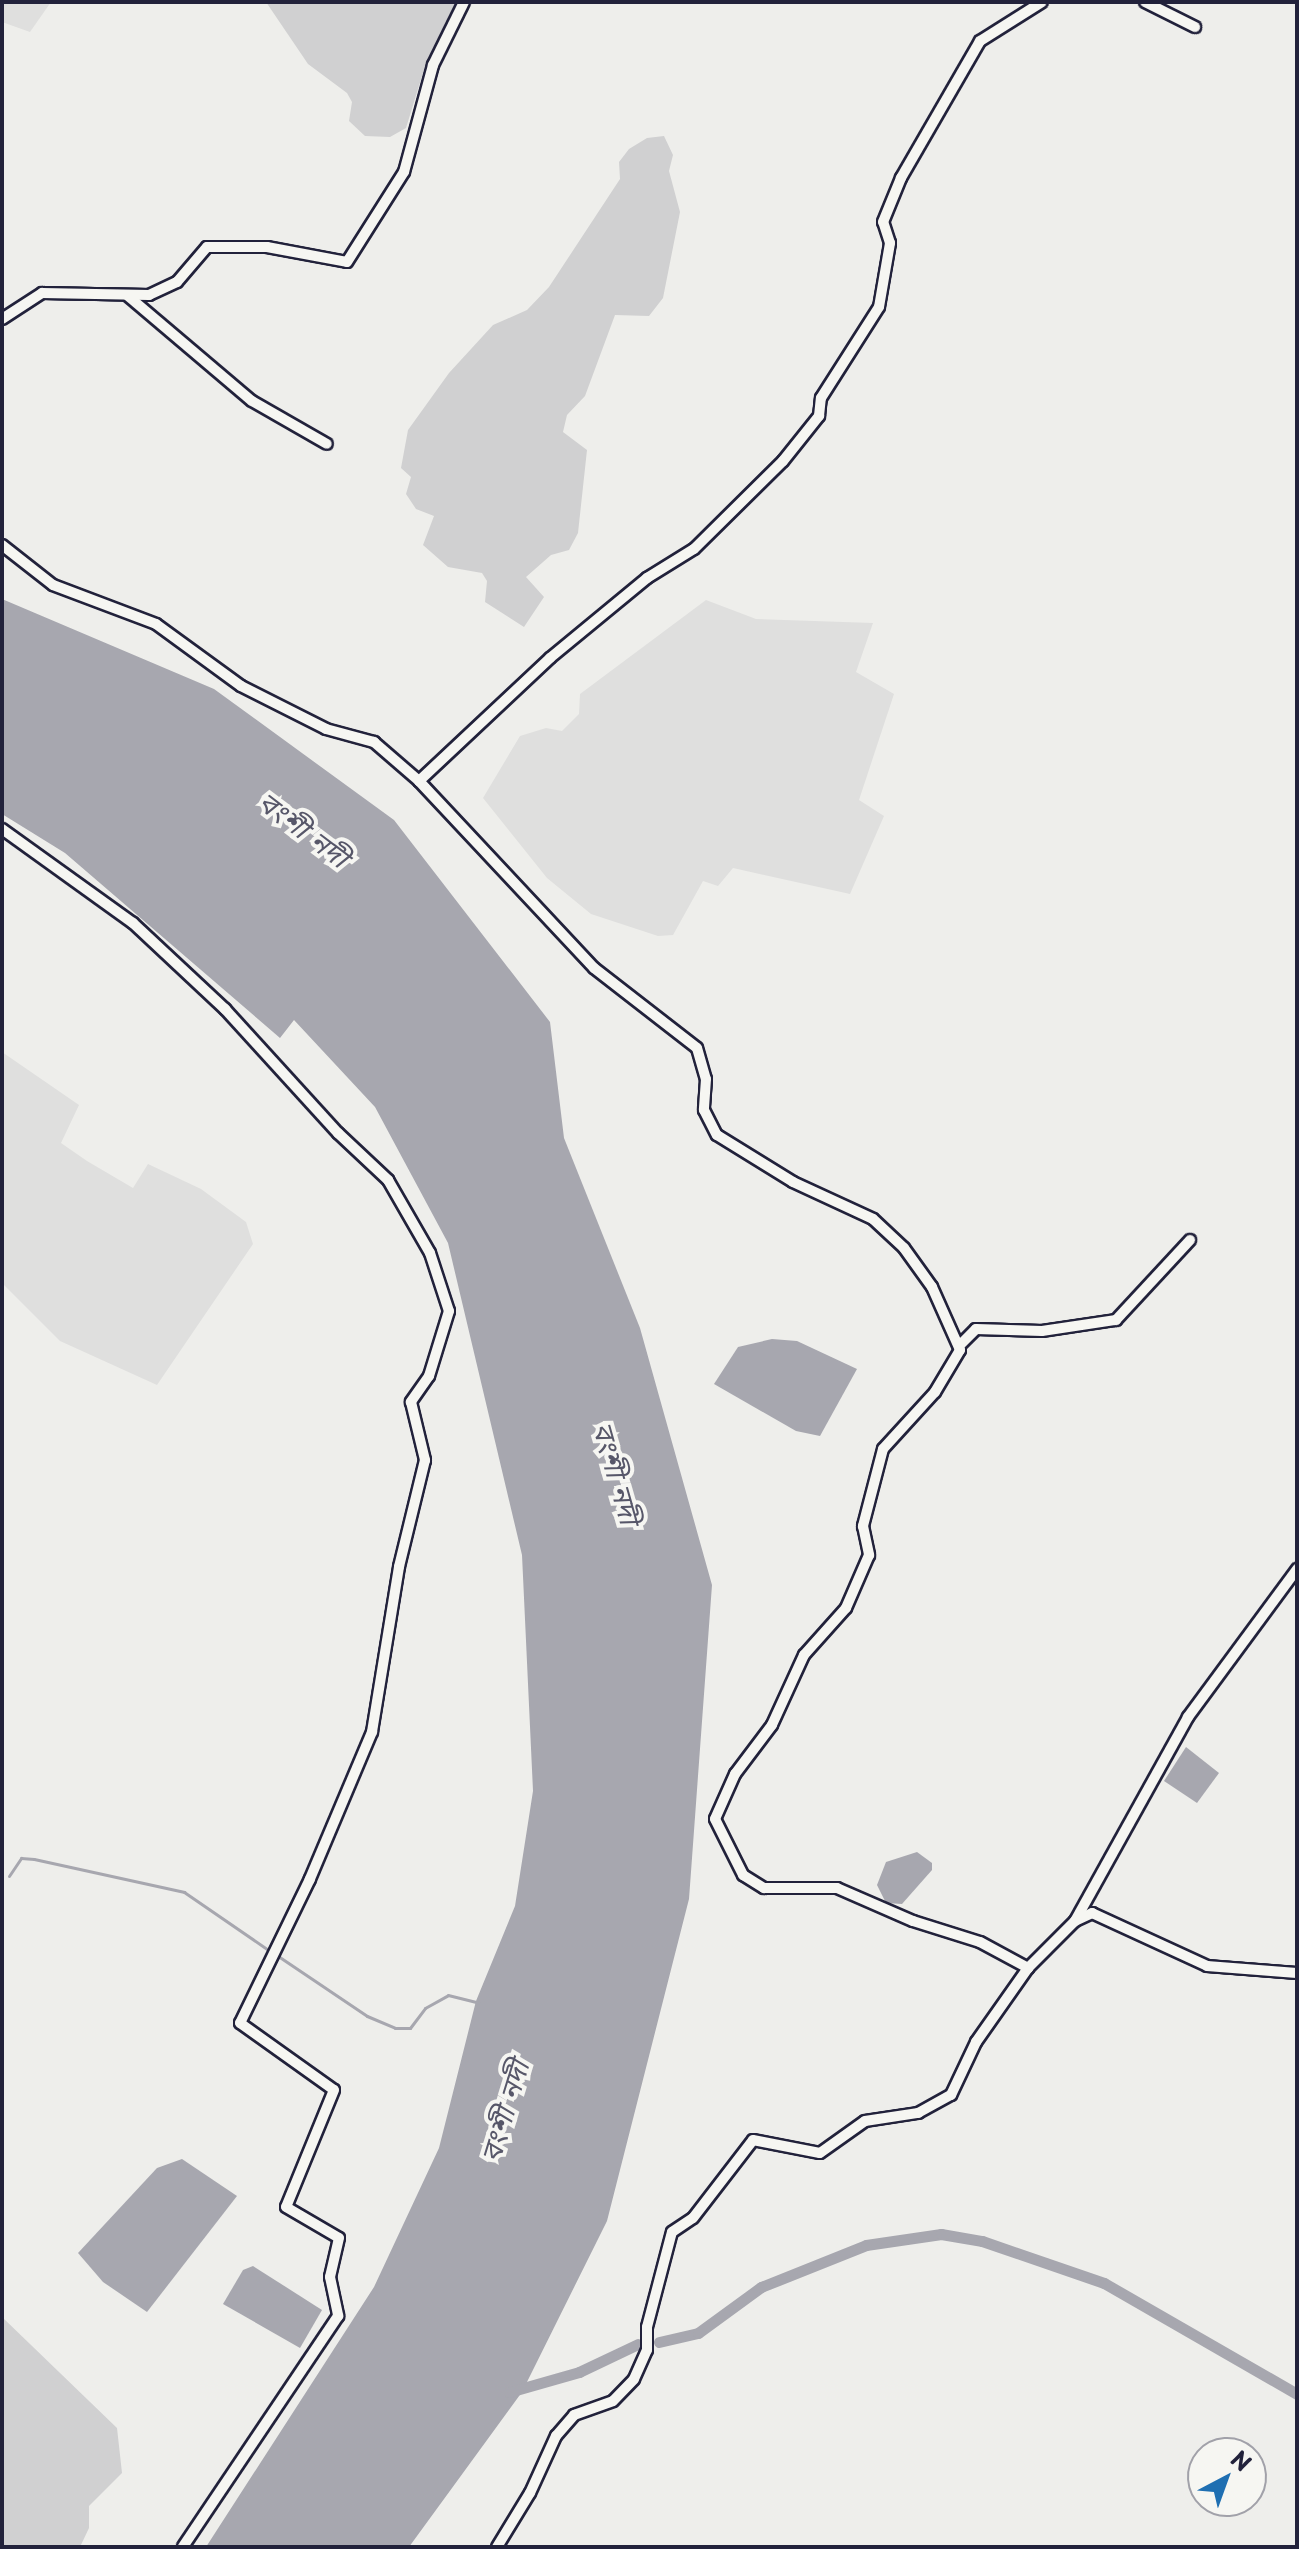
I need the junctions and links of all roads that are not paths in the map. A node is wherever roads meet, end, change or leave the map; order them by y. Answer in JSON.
{"nodes":[{"id":1,"x":464,"y":2,"type":"edge"},
{"id":2,"x":1042,"y":2,"type":"edge"},
{"id":3,"x":1145,"y":2,"type":"edge"},
{"id":4,"x":1195,"y":27,"type":"dead end"},
{"id":5,"x":128,"y":296,"type":"junction"},
{"id":6,"x":2,"y":319,"type":"edge"},
{"id":7,"x":327,"y":444,"type":"dead end"},
{"id":8,"x":2,"y":545,"type":"edge"},
{"id":9,"x":419,"y":781,"type":"junction"},
{"id":10,"x":2,"y":829,"type":"edge"},
{"id":11,"x":1190,"y":1240,"type":"dead end"},
{"id":12,"x":961,"y":1344,"type":"junction"},
{"id":13,"x":1297,"y":1569,"type":"edge"},
{"id":14,"x":1075,"y":1921,"type":"junction"},
{"id":15,"x":1028,"y":1968,"type":"junction"},
{"id":16,"x":1297,"y":1973,"type":"edge"},
{"id":17,"x":183,"y":2547,"type":"edge"},
{"id":18,"x":497,"y":2547,"type":"edge"}],
"edges":[{"from":1,"to":5,"type":"street"},
{"from":2,"to":9,"type":"street"},
{"from":3,"to":4,"type":"street"},
{"from":5,"to":6,"type":"street"},
{"from":5,"to":7,"type":"street"},
{"from":8,"to":9,"type":"street"},
{"from":9,"to":12,"type":"street"},
{"from":10,"to":17,"type":"street"},
{"from":11,"to":12,"type":"street"},
{"from":12,"to":15,"type":"street"},
{"from":13,"to":14,"type":"street"},
{"from":14,"to":15,"type":"street"},
{"from":14,"to":16,"type":"street"},
{"from":15,"to":18,"type":"street"}]}
